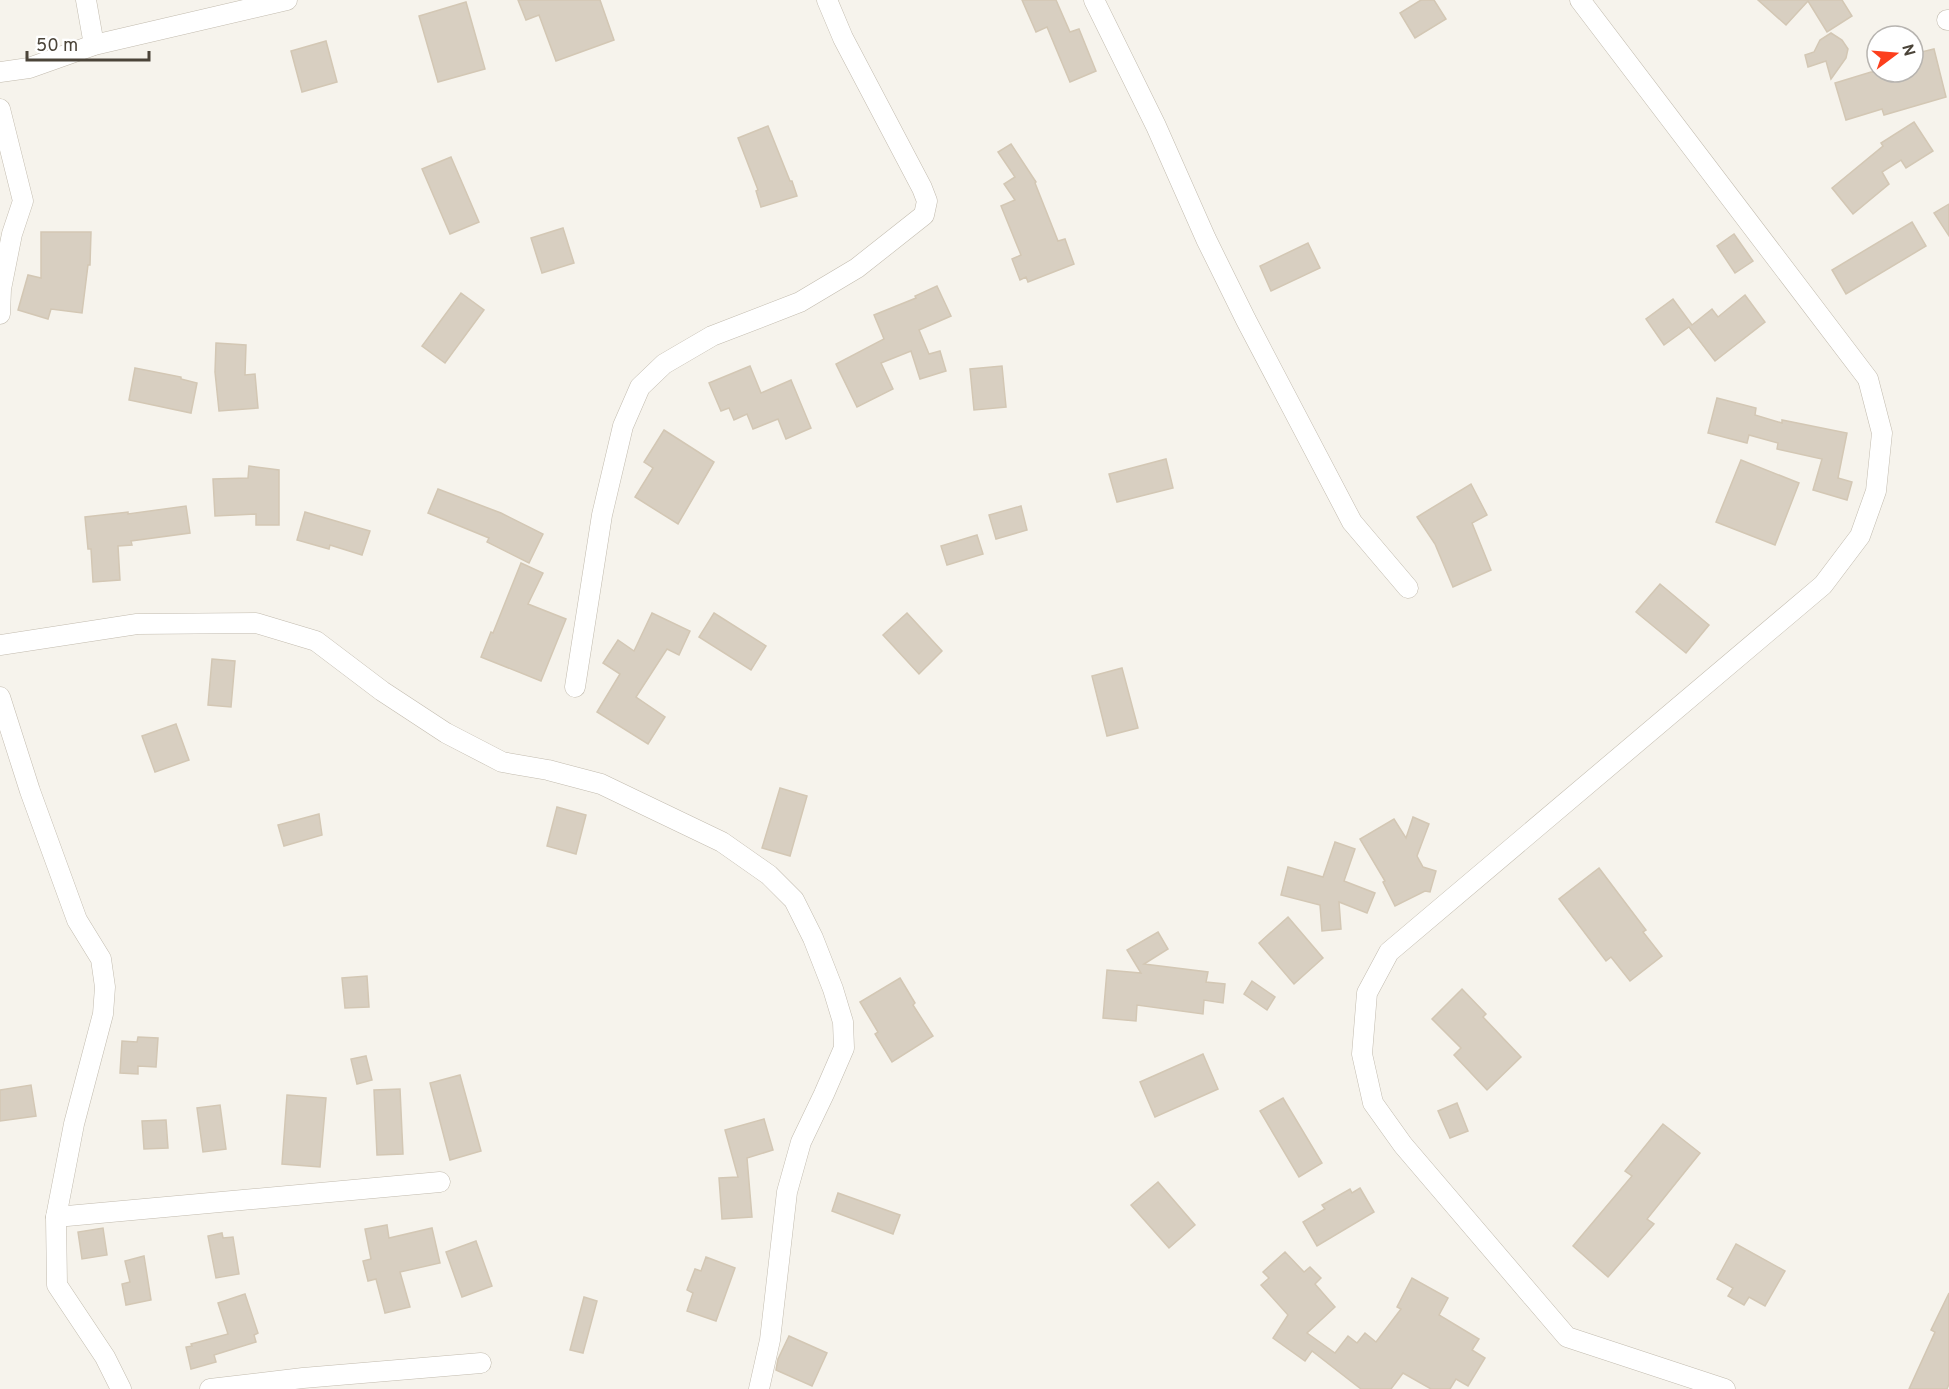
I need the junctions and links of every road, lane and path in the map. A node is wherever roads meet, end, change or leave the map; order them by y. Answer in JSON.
{"nodes":[{"id":1,"x":86,"y":0,"type":"edge"},
{"id":2,"x":287,"y":0,"type":"edge"},
{"id":3,"x":827,"y":0,"type":"edge"},
{"id":4,"x":1094,"y":0,"type":"edge"},
{"id":5,"x":1580,"y":0,"type":"edge"},
{"id":6,"x":94,"y":45,"type":"junction"},
{"id":7,"x":0,"y":72,"type":"edge"},
{"id":8,"x":0,"y":110,"type":"edge"},
{"id":9,"x":0,"y":314,"type":"edge"},
{"id":10,"x":1408,"y":588,"type":"dead end"},
{"id":11,"x":0,"y":644,"type":"edge"},
{"id":12,"x":0,"y":650,"type":"edge"},
{"id":13,"x":575,"y":687,"type":"dead end"},
{"id":14,"x":0,"y":697,"type":"edge"},
{"id":15,"x":440,"y":1182,"type":"dead end"},
{"id":16,"x":56,"y":1217,"type":"junction"},
{"id":17,"x":481,"y":1363,"type":"dead end"},
{"id":18,"x":305,"y":1383,"type":"edge"},
{"id":19,"x":121,"y":1389,"type":"edge"},
{"id":20,"x":210,"y":1389,"type":"edge"},
{"id":21,"x":759,"y":1389,"type":"edge"},
{"id":22,"x":1725,"y":1389,"type":"edge"}],
"edges":[{"from":1,"to":6,"type":"street"},
{"from":2,"to":6,"type":"street"},
{"from":3,"to":13,"type":"street"},
{"from":4,"to":10,"type":"street"},
{"from":5,"to":22,"type":"street"},
{"from":6,"to":7,"type":"street"},
{"from":8,"to":9,"type":"street"},
{"from":11,"to":12,"type":"street"},
{"from":11,"to":21,"type":"street"},
{"from":14,"to":16,"type":"street"},
{"from":15,"to":16,"type":"street"},
{"from":16,"to":19,"type":"street"},
{"from":17,"to":18,"type":"street"},
{"from":18,"to":20,"type":"street"}]}
